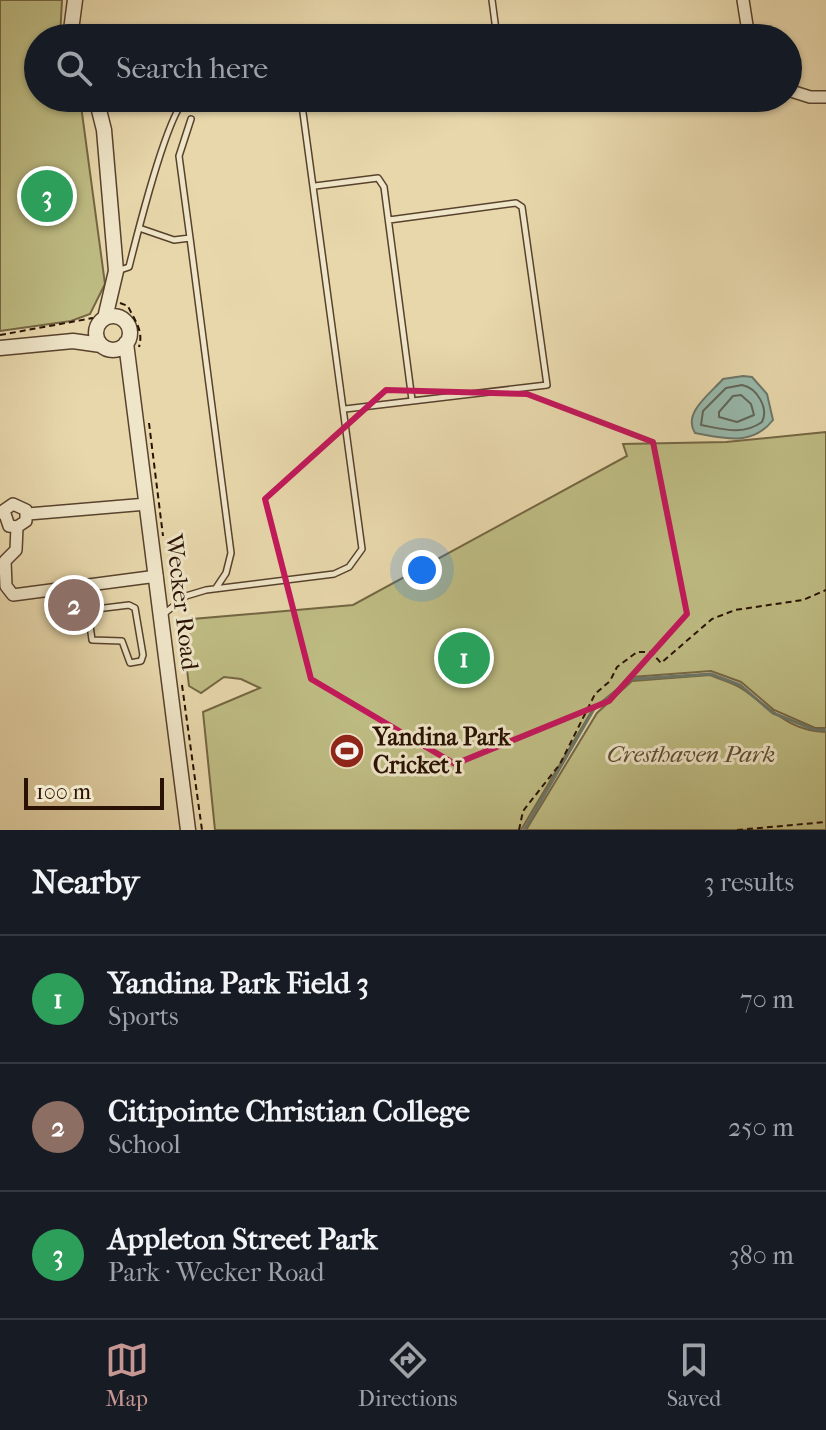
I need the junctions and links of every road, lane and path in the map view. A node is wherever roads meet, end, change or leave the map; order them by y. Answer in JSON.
{"nodes":[{"id":1,"x":75,"y":0,"type":"edge"},
{"id":2,"x":492,"y":0,"type":"edge"},
{"id":3,"x":743,"y":0,"type":"edge"},
{"id":4,"x":72,"y":24,"type":"edge"},
{"id":5,"x":495,"y":24,"type":"edge"},
{"id":6,"x":747,"y":24,"type":"edge"},
{"id":7,"x":802,"y":94,"type":"edge"},
{"id":8,"x":826,"y":97,"type":"edge"},
{"id":9,"x":100,"y":112,"type":"edge"},
{"id":10,"x":177,"y":112,"type":"edge"},
{"id":11,"x":303,"y":112,"type":"edge"},
{"id":12,"x":191,"y":119,"type":"dead end"},
{"id":13,"x":315,"y":186,"type":"junction"},
{"id":14,"x":389,"y":220,"type":"junction"},
{"id":15,"x":139,"y":228,"type":"junction"},
{"id":16,"x":190,"y":238,"type":"junction"},
{"id":17,"x":116,"y":278,"type":"junction"},
{"id":18,"x":125,"y":321,"type":"junction"},
{"id":19,"x":101,"y":322,"type":"junction"},
{"id":20,"x":74,"y":324,"type":"dead end"},
{"id":21,"x":0,"y":335,"type":"edge"},
{"id":22,"x":73,"y":341,"type":"junction"},
{"id":23,"x":126,"y":343,"type":"junction"},
{"id":24,"x":103,"y":347,"type":"junction"},
{"id":25,"x":0,"y":348,"type":"edge"},
{"id":26,"x":129,"y":379,"type":"junction"},
{"id":27,"x":412,"y":400,"type":"junction"},
{"id":28,"x":345,"y":409,"type":"junction"},
{"id":29,"x":147,"y":504,"type":"junction"},
{"id":30,"x":2,"y":512,"type":"edge"},
{"id":31,"x":28,"y":514,"type":"junction"},
{"id":32,"x":17,"y":527,"type":"junction"},
{"id":33,"x":157,"y":576,"type":"junction"},
{"id":34,"x":85,"y":586,"type":"junction"},
{"id":35,"x":215,"y":588,"type":"junction"},
{"id":36,"x":826,"y":590,"type":"edge"},
{"id":37,"x":88,"y":610,"type":"junction"},
{"id":38,"x":161,"y":616,"type":"junction"},
{"id":39,"x":826,"y":822,"type":"edge"},
{"id":40,"x":188,"y":830,"type":"edge"},
{"id":41,"x":519,"y":830,"type":"edge"},
{"id":42,"x":737,"y":830,"type":"edge"}],
"edges":[{"from":1,"to":4,"type":"street"},
{"from":2,"to":5,"type":"lane"},
{"from":3,"to":6,"type":"street"},
{"from":7,"to":8,"type":"street"},
{"from":9,"to":17,"type":"street","name":"Wecker Road"},
{"from":10,"to":15,"type":"lane"},
{"from":11,"to":13,"type":"lane"},
{"from":12,"to":16,"type":"lane"},
{"from":13,"to":14,"type":"lane"},
{"from":13,"to":28,"type":"lane"},
{"from":14,"to":27,"type":"lane"},
{"from":14,"to":27,"type":"lane"},
{"from":15,"to":16,"type":"lane"},
{"from":15,"to":17,"type":"lane"},
{"from":16,"to":35,"type":"lane"},
{"from":17,"to":18,"type":"street","name":"Wecker Road"},
{"from":17,"to":19,"type":"street","name":"Wecker Road"},
{"from":18,"to":19,"type":"street"},
{"from":18,"to":23,"type":"street","name":"Wecker Road"},
{"from":19,"to":22,"type":"street"},
{"from":19,"to":24,"type":"street","name":"Wecker Road"},
{"from":20,"to":21,"type":"path"},
{"from":22,"to":24,"type":"street"},
{"from":22,"to":25,"type":"street"},
{"from":23,"to":24,"type":"street"},
{"from":23,"to":26,"type":"street","name":"Wecker Road"},
{"from":24,"to":26,"type":"street","name":"Wecker Road"},
{"from":26,"to":29,"type":"street","name":"Wecker Road"},
{"from":27,"to":28,"type":"lane"},
{"from":28,"to":35,"type":"lane"},
{"from":29,"to":31,"type":"street"},
{"from":29,"to":33,"type":"street","name":"Wecker Road"},
{"from":30,"to":31,"type":"street"},
{"from":30,"to":32,"type":"street"},
{"from":31,"to":32,"type":"street"},
{"from":32,"to":34,"type":"street"},
{"from":33,"to":34,"type":"street"},
{"from":33,"to":38,"type":"street","name":"Wecker Road"},
{"from":34,"to":37,"type":"lane"},
{"from":35,"to":38,"type":"lane"},
{"from":36,"to":41,"type":"path"},
{"from":37,"to":37,"type":"lane"},
{"from":38,"to":40,"type":"street","name":"Wecker Road"},
{"from":39,"to":42,"type":"path"}]}
